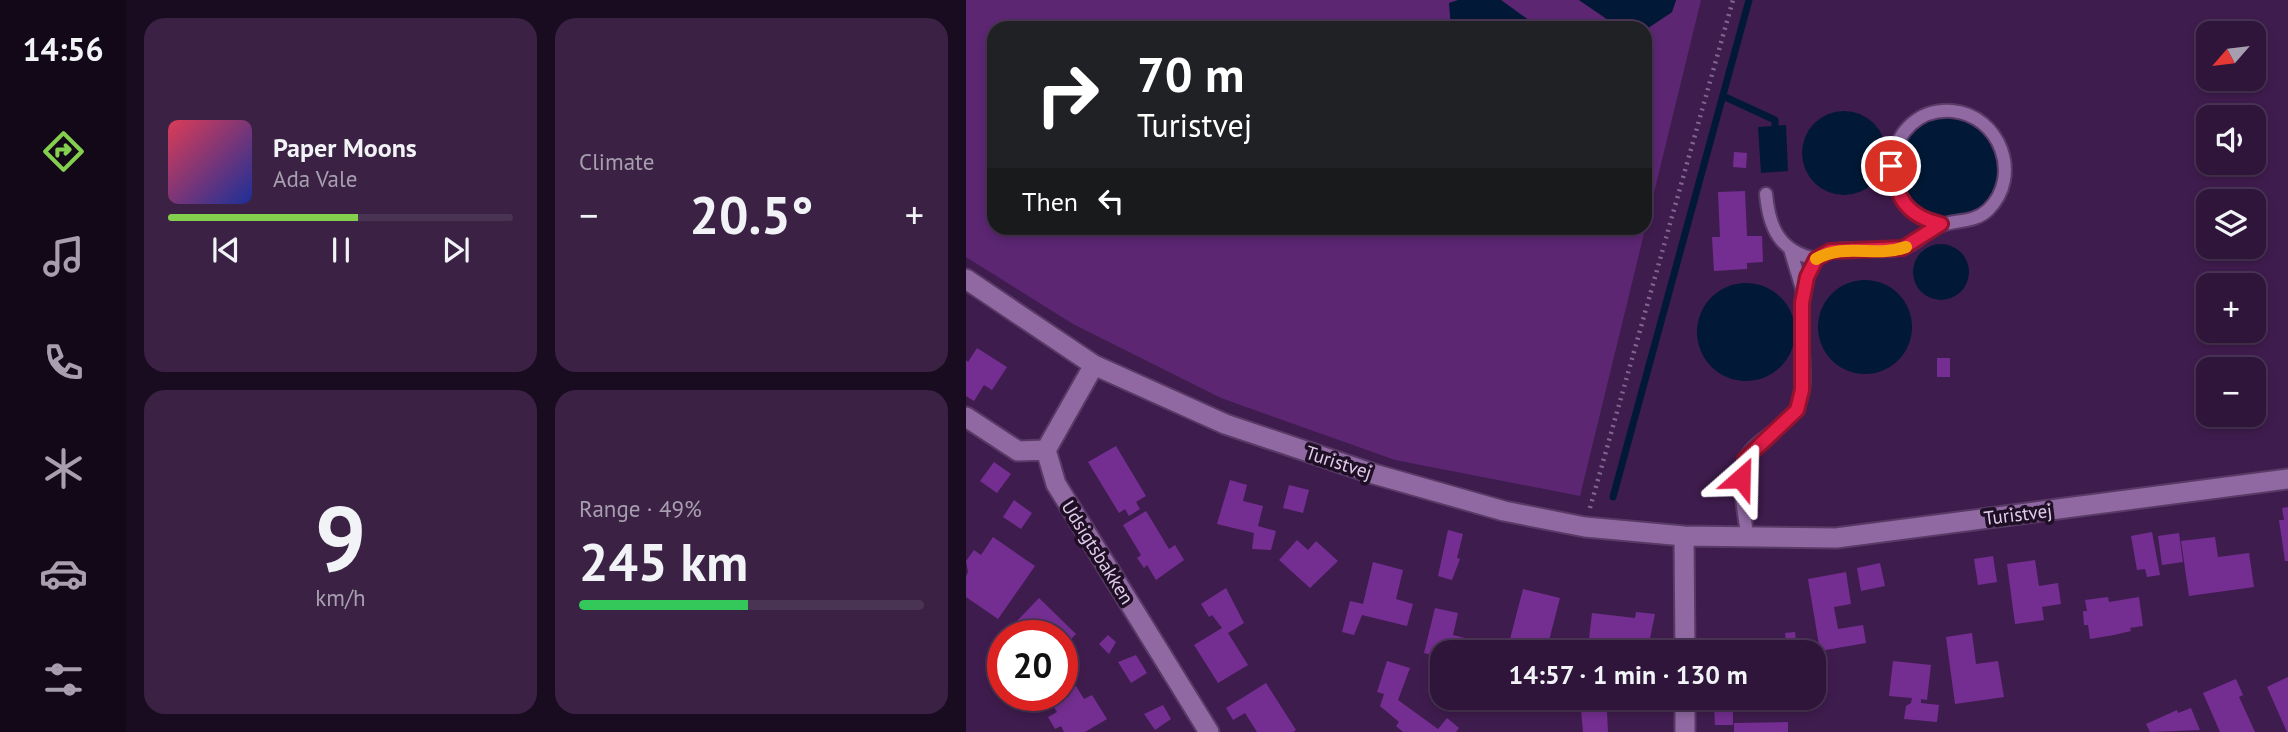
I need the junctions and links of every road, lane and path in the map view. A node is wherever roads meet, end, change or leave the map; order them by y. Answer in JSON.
{"nodes":[{"id":1,"x":1733,"y":0,"type":"edge"},
{"id":2,"x":1766,"y":194,"type":"dead end"},
{"id":3,"x":1941,"y":224,"type":"junction"},
{"id":4,"x":1790,"y":249,"type":"junction"},
{"id":5,"x":1816,"y":259,"type":"junction"},
{"id":6,"x":966,"y":279,"type":"edge"},
{"id":7,"x":1804,"y":293,"type":"junction"},
{"id":8,"x":1094,"y":365,"type":"junction"},
{"id":9,"x":966,"y":417,"type":"edge"},
{"id":10,"x":1046,"y":450,"type":"junction"},
{"id":11,"x":2288,"y":479,"type":"edge"},
{"id":12,"x":1585,"y":527,"type":"junction"},
{"id":13,"x":1684,"y":536,"type":"junction"},
{"id":14,"x":1747,"y":536,"type":"junction"},
{"id":15,"x":1685,"y":640,"type":"edge"},
{"id":16,"x":1685,"y":710,"type":"edge"},
{"id":17,"x":1209,"y":732,"type":"edge"},
{"id":18,"x":1685,"y":732,"type":"edge"}],
"edges":[{"from":1,"to":12,"type":"path"},
{"from":2,"to":4,"type":"lane"},
{"from":3,"to":3,"type":"lane"},
{"from":3,"to":5,"type":"lane"},
{"from":4,"to":5,"type":"lane"},
{"from":4,"to":7,"type":"lane"},
{"from":5,"to":7,"type":"lane"},
{"from":6,"to":8,"type":"street","name":"Turistvej"},
{"from":7,"to":14,"type":"lane"},
{"from":8,"to":10,"type":"street"},
{"from":8,"to":12,"type":"street","name":"Turistvej"},
{"from":9,"to":10,"type":"street"},
{"from":10,"to":17,"type":"street","name":"Udsigtsbakken"},
{"from":11,"to":14,"type":"street","name":"Turistvej"},
{"from":12,"to":13,"type":"street","name":"Turistvej"},
{"from":13,"to":14,"type":"street","name":"Turistvej"},
{"from":13,"to":15,"type":"street"},
{"from":16,"to":18,"type":"street"}]}
